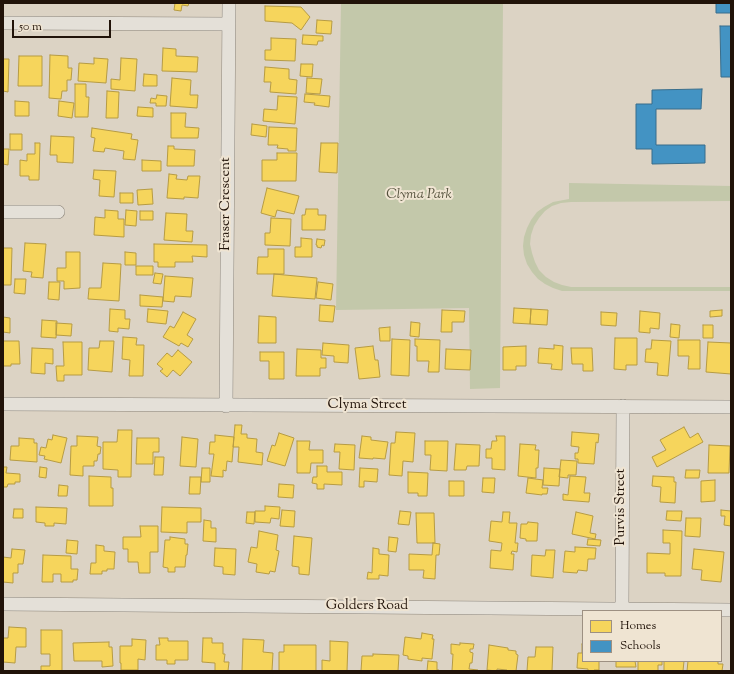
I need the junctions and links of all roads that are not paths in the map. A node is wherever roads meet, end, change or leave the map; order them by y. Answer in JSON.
{"nodes":[{"id":1,"x":228,"y":3,"type":"edge"},
{"id":2,"x":3,"y":23,"type":"edge"},
{"id":3,"x":228,"y":24,"type":"junction"},
{"id":4,"x":3,"y":212,"type":"edge"},
{"id":5,"x":58,"y":212,"type":"dead end"},
{"id":6,"x":3,"y":404,"type":"edge"},
{"id":7,"x":226,"y":406,"type":"junction"},
{"id":8,"x":623,"y":406,"type":"junction"},
{"id":9,"x":731,"y":407,"type":"edge"},
{"id":10,"x":3,"y":604,"type":"edge"},
{"id":11,"x":622,"y":608,"type":"junction"},
{"id":12,"x":731,"y":610,"type":"edge"}],
"edges":[{"from":1,"to":3,"type":"street","name":"Fraser Crescent"},
{"from":2,"to":3,"type":"street"},
{"from":3,"to":7,"type":"street","name":"Fraser Crescent"},
{"from":4,"to":5,"type":"street"},
{"from":6,"to":7,"type":"street","name":"Clyma Street"},
{"from":7,"to":8,"type":"street","name":"Clyma Street"},
{"from":8,"to":9,"type":"street","name":"Clyma Street"},
{"from":8,"to":11,"type":"street","name":"Purvis Street"},
{"from":10,"to":11,"type":"street","name":"Golders Road"},
{"from":11,"to":12,"type":"street","name":"Golders Road"}]}
